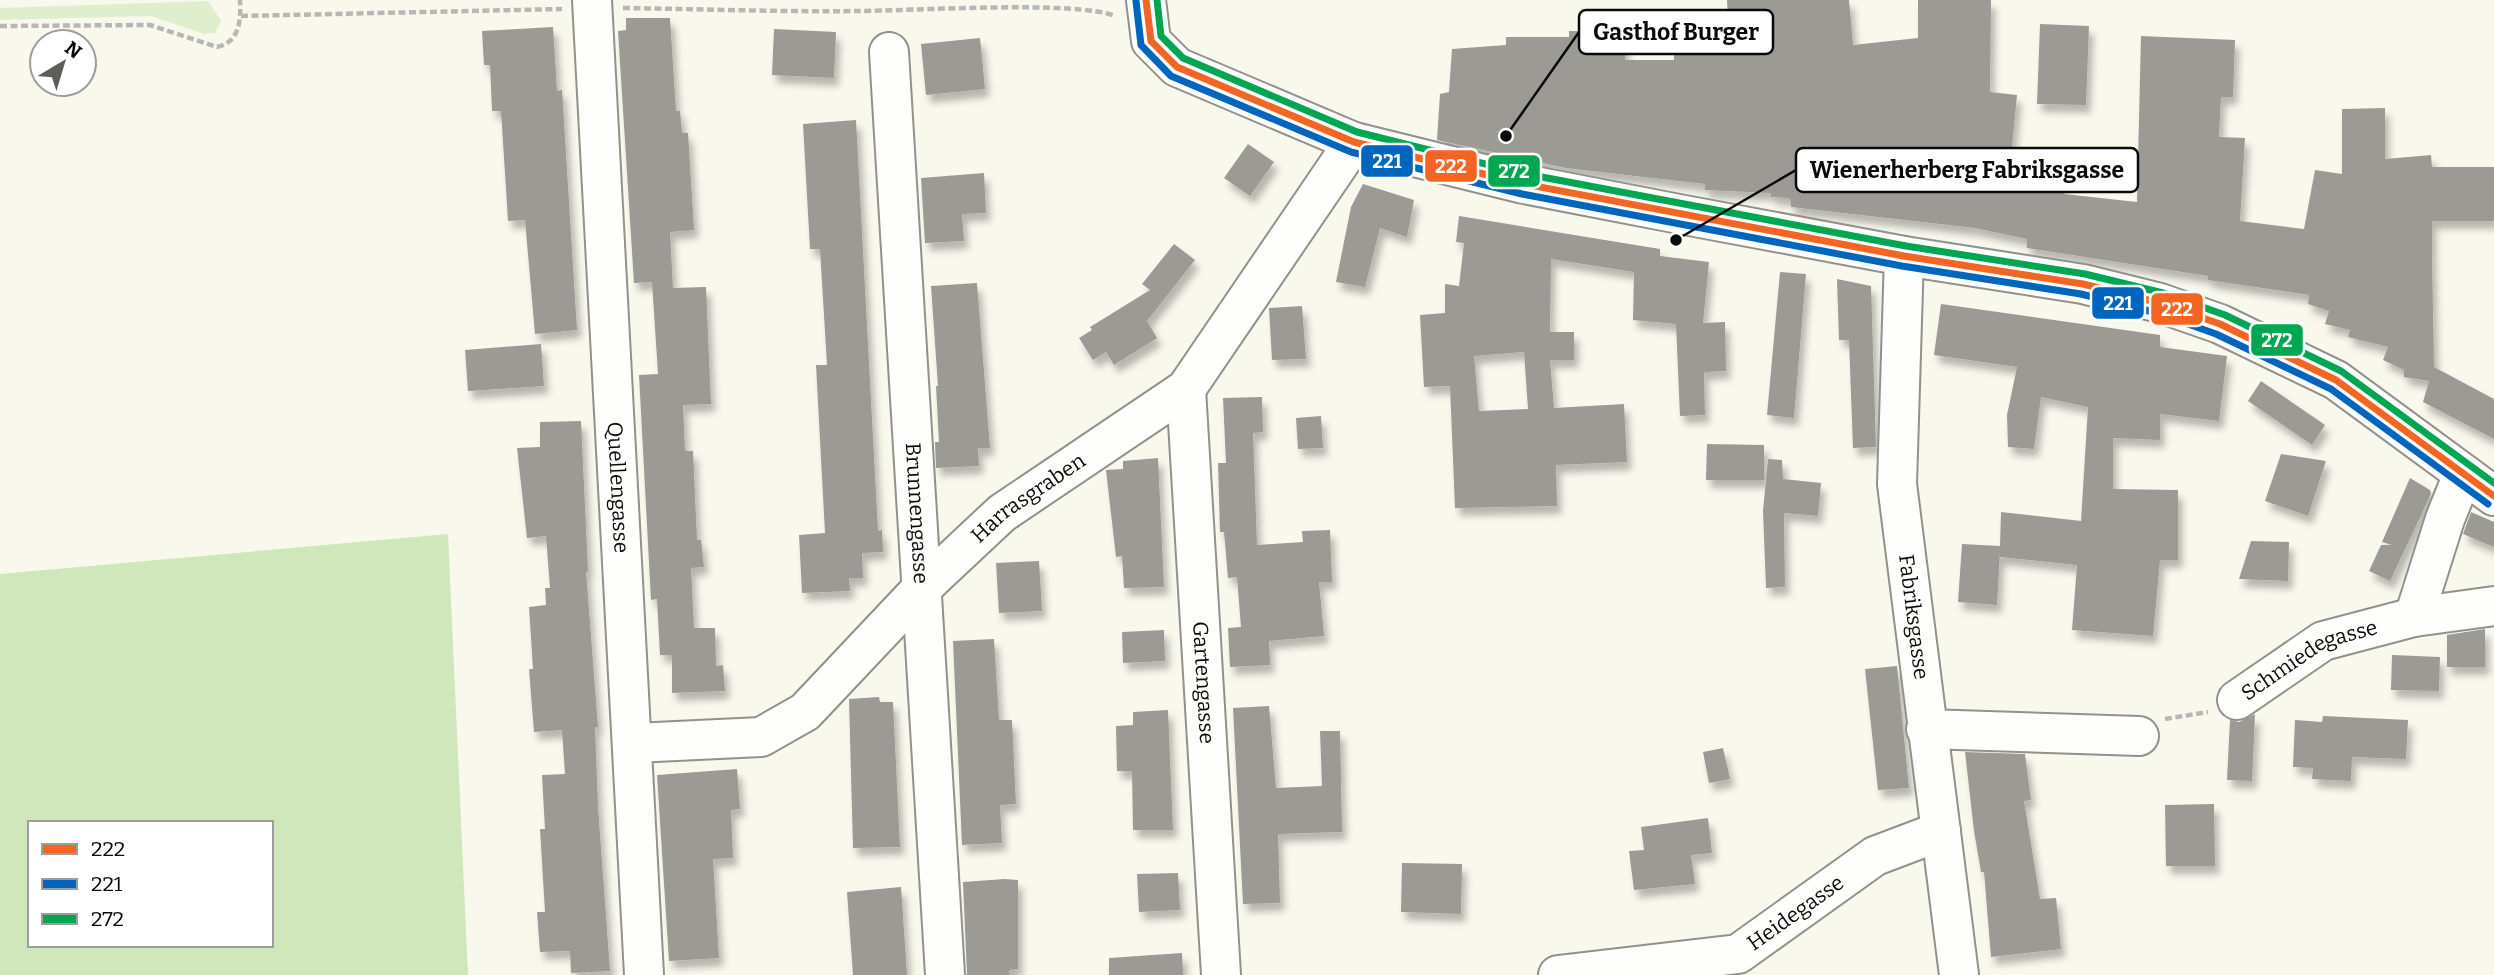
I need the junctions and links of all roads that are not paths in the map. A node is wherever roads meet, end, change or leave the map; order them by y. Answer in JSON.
{"nodes":[{"id":1,"x":1146,"y":0,"type":"edge"},
{"id":2,"x":593,"y":4,"type":"edge"},
{"id":3,"x":889,"y":52,"type":"dead end"},
{"id":4,"x":1354,"y":142,"type":"junction"},
{"id":5,"x":1904,"y":256,"type":"junction"},
{"id":6,"x":1186,"y":389,"type":"junction"},
{"id":7,"x":2463,"y":474,"type":"junction"},
{"id":8,"x":2494,"y":496,"type":"edge"},
{"id":9,"x":923,"y":587,"type":"junction"},
{"id":10,"x":2494,"y":606,"type":"edge"},
{"id":11,"x":2397,"y":622,"type":"junction"},
{"id":12,"x":2237,"y":700,"type":"road end"},
{"id":13,"x":1926,"y":729,"type":"junction"},
{"id":14,"x":2139,"y":736,"type":"road end"},
{"id":15,"x":634,"y":743,"type":"junction"},
{"id":16,"x":1941,"y":831,"type":"junction"},
{"id":17,"x":1742,"y":964,"type":"edge"},
{"id":18,"x":644,"y":975,"type":"edge"},
{"id":19,"x":945,"y":975,"type":"edge"},
{"id":20,"x":1221,"y":975,"type":"edge"},
{"id":21,"x":1558,"y":975,"type":"edge"},
{"id":22,"x":1959,"y":975,"type":"edge"}],
"edges":[{"from":1,"to":4,"type":"street"},
{"from":2,"to":15,"type":"street","name":"Quellengasse"},
{"from":3,"to":9,"type":"street","name":"Brunnengasse"},
{"from":4,"to":5,"type":"street"},
{"from":4,"to":6,"type":"street","name":"Harrasgraben"},
{"from":5,"to":7,"type":"street"},
{"from":5,"to":13,"type":"street","name":"Fabriksgasse"},
{"from":6,"to":9,"type":"street","name":"Harrasgraben"},
{"from":6,"to":20,"type":"street","name":"Gartengasse"},
{"from":7,"to":8,"type":"street"},
{"from":7,"to":11,"type":"street"},
{"from":9,"to":15,"type":"street","name":"Harrasgraben"},
{"from":9,"to":19,"type":"street","name":"Brunnengasse"},
{"from":10,"to":11,"type":"street","name":"Schmiedegasse"},
{"from":11,"to":12,"type":"street","name":"Schmiedegasse"},
{"from":13,"to":14,"type":"street"},
{"from":13,"to":16,"type":"street","name":"Fabriksgasse"},
{"from":15,"to":18,"type":"street","name":"Quellengasse"},
{"from":16,"to":17,"type":"street","name":"Heidegasse"},
{"from":16,"to":22,"type":"street","name":"Fabriksgasse"},
{"from":17,"to":21,"type":"street","name":"Heidegasse"}]}
